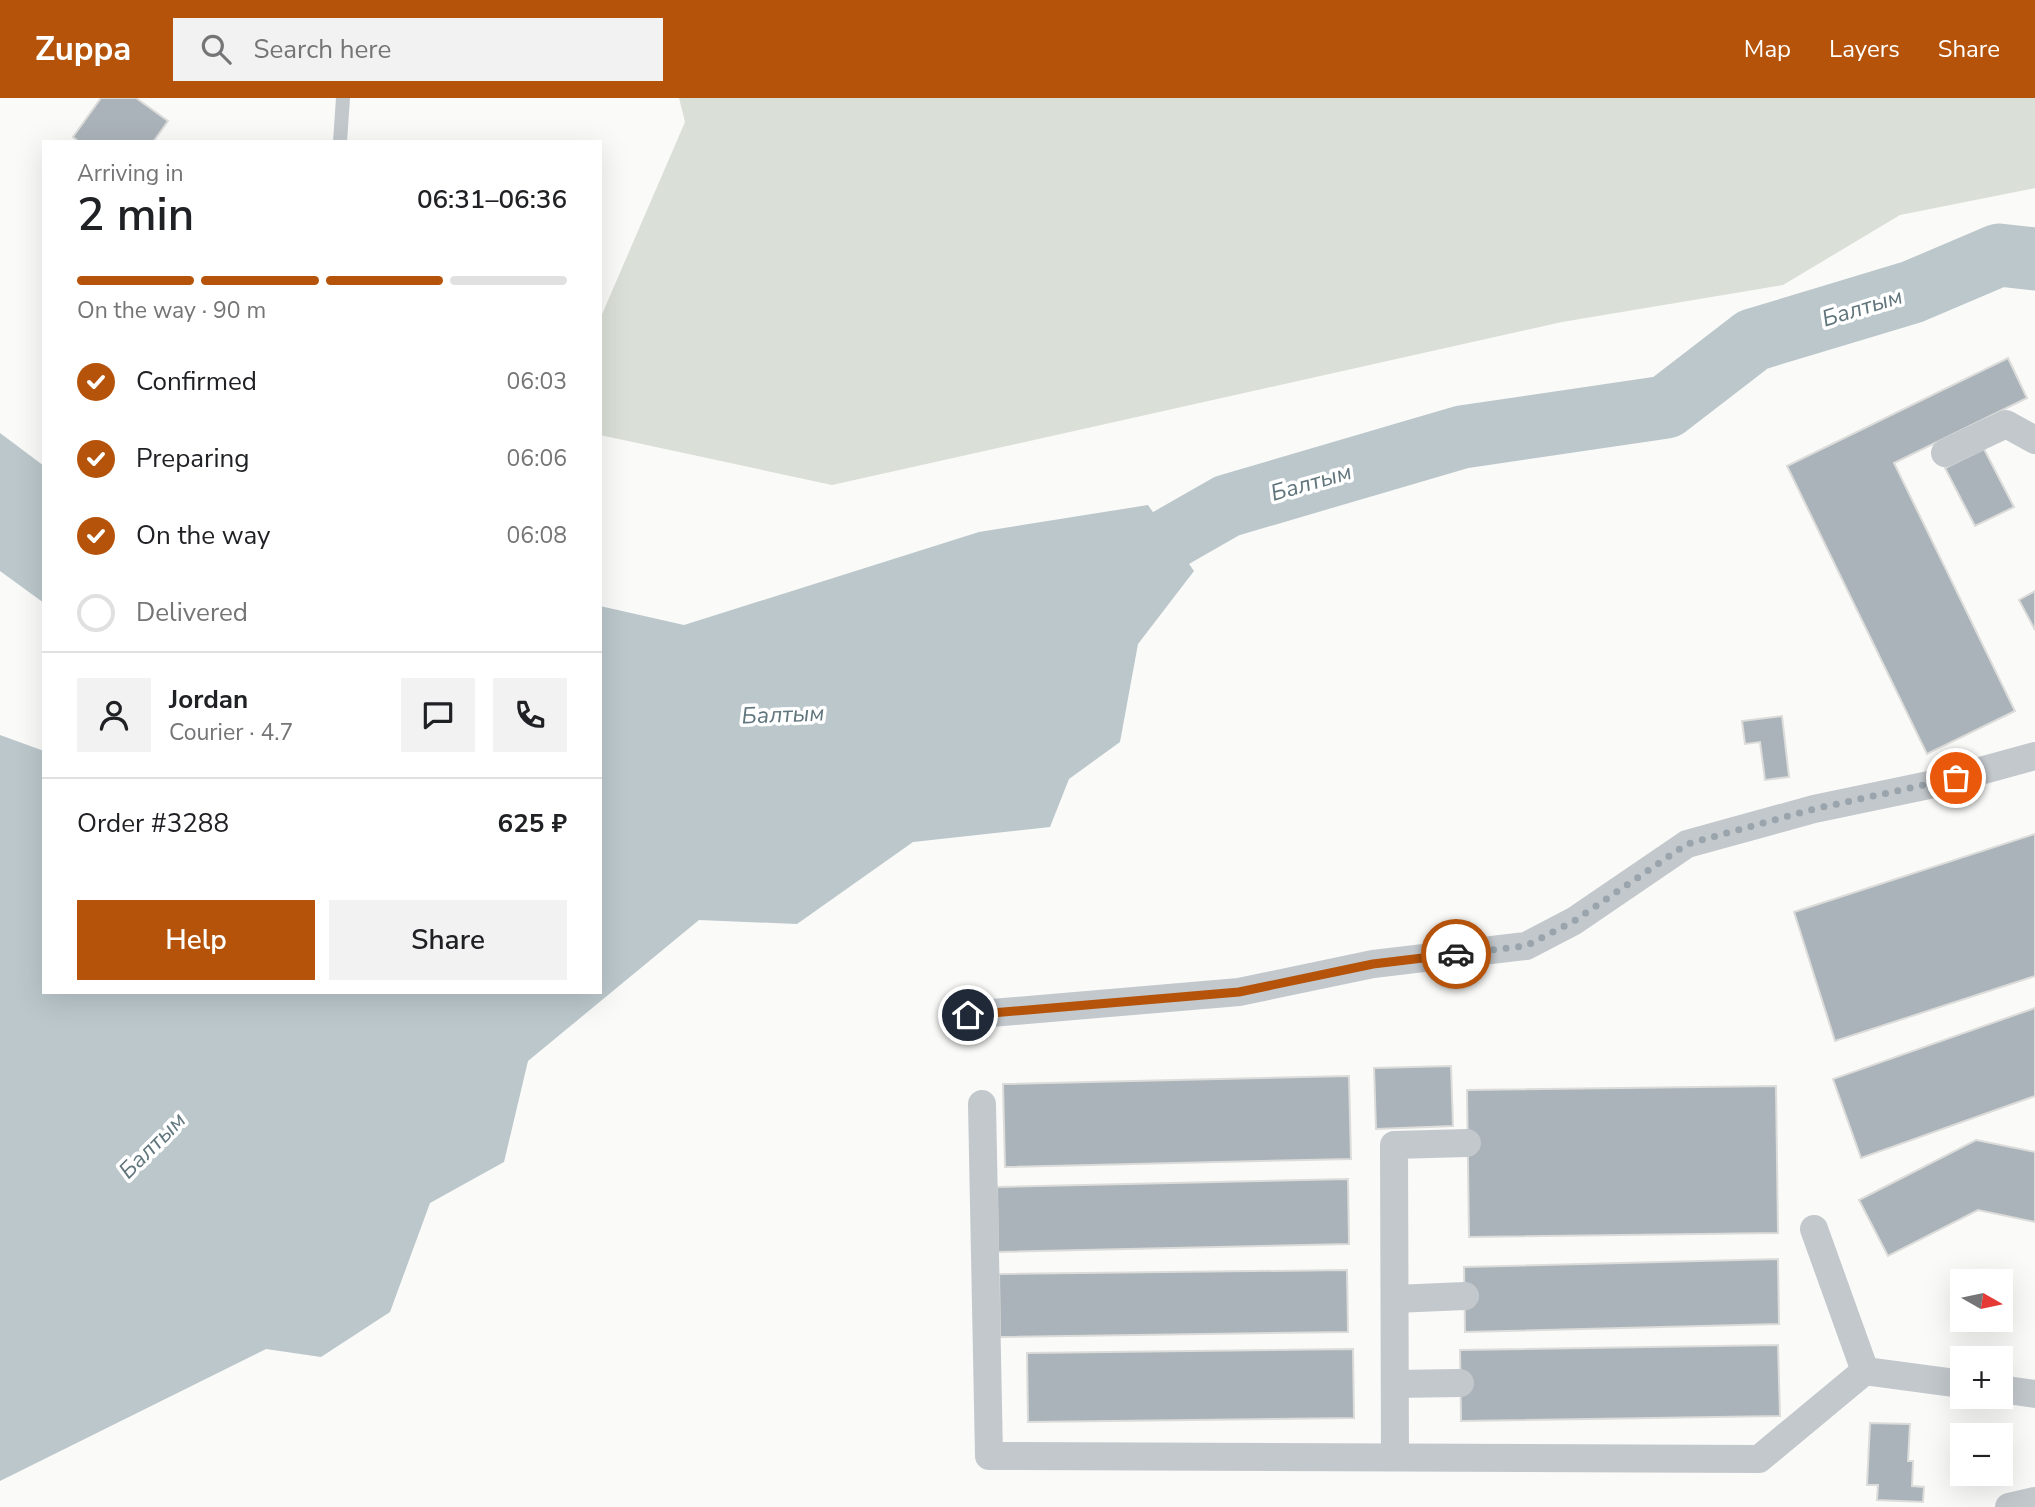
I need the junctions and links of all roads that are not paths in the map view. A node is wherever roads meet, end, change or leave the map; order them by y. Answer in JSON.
{"nodes":[{"id":1,"x":341,"y":99,"type":"edge"},
{"id":2,"x":341,"y":140,"type":"edge"},
{"id":3,"x":2035,"y":440,"type":"edge"},
{"id":4,"x":1945,"y":453,"type":"dead end"},
{"id":5,"x":2035,"y":756,"type":"edge"},
{"id":6,"x":968,"y":1015,"type":"dead end"},
{"id":7,"x":982,"y":1104,"type":"dead end"},
{"id":8,"x":1467,"y":1143,"type":"dead end"},
{"id":9,"x":1814,"y":1228,"type":"dead end"},
{"id":10,"x":1465,"y":1296,"type":"dead end"},
{"id":11,"x":1395,"y":1299,"type":"junction"},
{"id":12,"x":1865,"y":1371,"type":"junction"},
{"id":13,"x":1950,"y":1382,"type":"edge"},
{"id":14,"x":1460,"y":1383,"type":"dead end"},
{"id":15,"x":1395,"y":1384,"type":"junction"},
{"id":16,"x":2013,"y":1391,"type":"edge"},
{"id":17,"x":2035,"y":1394,"type":"edge"},
{"id":18,"x":1395,"y":1457,"type":"junction"},
{"id":19,"x":2035,"y":1501,"type":"edge"},
{"id":20,"x":2009,"y":1507,"type":"edge"}],
"edges":[{"from":1,"to":2,"type":"lane"},
{"from":3,"to":4,"type":"street"},
{"from":5,"to":6,"type":"street"},
{"from":7,"to":18,"type":"street"},
{"from":8,"to":11,"type":"street"},
{"from":9,"to":12,"type":"street"},
{"from":10,"to":11,"type":"street"},
{"from":11,"to":15,"type":"street"},
{"from":12,"to":13,"type":"street"},
{"from":12,"to":18,"type":"street"},
{"from":14,"to":15,"type":"street"},
{"from":15,"to":18,"type":"street"},
{"from":16,"to":17,"type":"street"},
{"from":19,"to":20,"type":"street"}]}
